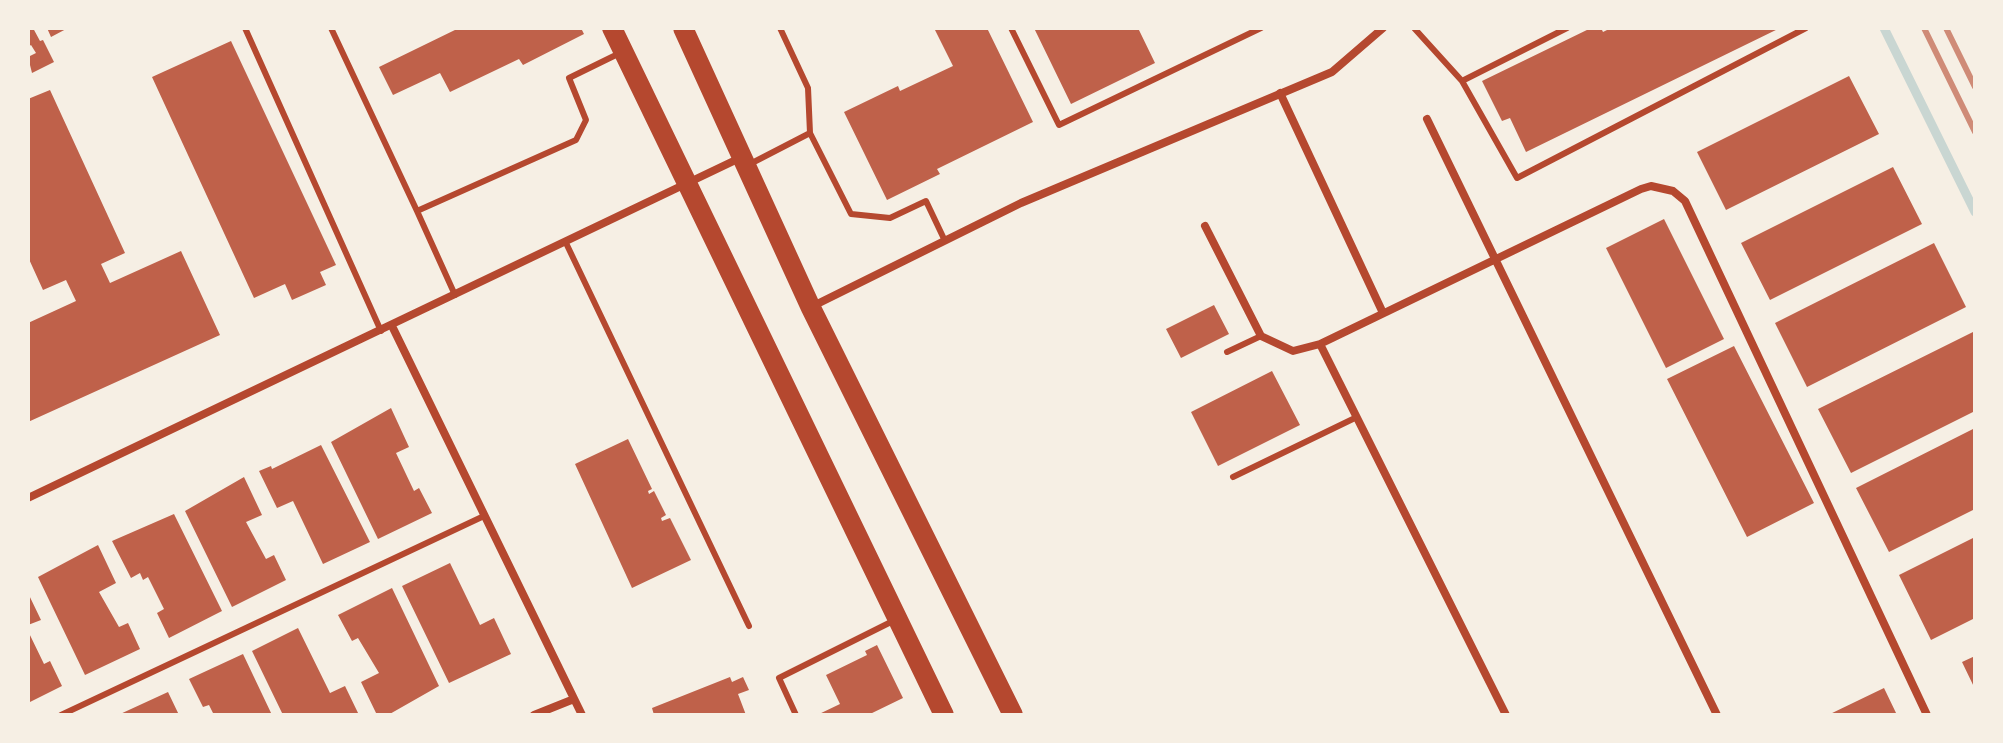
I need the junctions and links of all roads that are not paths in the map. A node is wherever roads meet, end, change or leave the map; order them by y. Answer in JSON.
{"nodes":[{"id":1,"x":245,"y":28,"type":"edge"},
{"id":2,"x":331,"y":28,"type":"edge"},
{"id":3,"x":612,"y":28,"type":"edge"},
{"id":4,"x":683,"y":28,"type":"edge"},
{"id":5,"x":780,"y":28,"type":"edge"},
{"id":6,"x":1011,"y":28,"type":"edge"},
{"id":7,"x":1261,"y":28,"type":"edge"},
{"id":8,"x":1383,"y":28,"type":"edge"},
{"id":9,"x":1414,"y":28,"type":"edge"},
{"id":10,"x":1567,"y":28,"type":"edge"},
{"id":11,"x":1806,"y":28,"type":"edge"},
{"id":12,"x":624,"y":52,"type":"junction"},
{"id":13,"x":1462,"y":81,"type":"junction"},
{"id":14,"x":1280,"y":93,"type":"junction"},
{"id":15,"x":1427,"y":119,"type":"dead end"},
{"id":16,"x":810,"y":133,"type":"junction"},
{"id":17,"x":745,"y":161,"type":"junction"},
{"id":18,"x":686,"y":186,"type":"junction"},
{"id":19,"x":417,"y":211,"type":"junction"},
{"id":20,"x":1205,"y":226,"type":"dead end"},
{"id":21,"x":945,"y":241,"type":"junction"},
{"id":22,"x":566,"y":243,"type":"junction"},
{"id":23,"x":1493,"y":260,"type":"junction"},
{"id":24,"x":455,"y":295,"type":"junction"},
{"id":25,"x":811,"y":308,"type":"junction"},
{"id":26,"x":1383,"y":313,"type":"junction"},
{"id":27,"x":392,"y":326,"type":"junction"},
{"id":28,"x":381,"y":331,"type":"junction"},
{"id":29,"x":1261,"y":336,"type":"junction"},
{"id":30,"x":1320,"y":344,"type":"junction"},
{"id":31,"x":1227,"y":352,"type":"dead end"},
{"id":32,"x":1357,"y":417,"type":"junction"},
{"id":33,"x":1233,"y":477,"type":"dead end"},
{"id":34,"x":28,"y":498,"type":"edge"},
{"id":35,"x":484,"y":516,"type":"junction"},
{"id":36,"x":898,"y":619,"type":"junction"},
{"id":37,"x":749,"y":626,"type":"dead end"},
{"id":38,"x":574,"y":699,"type":"junction"},
{"id":39,"x":61,"y":715,"type":"edge"},
{"id":40,"x":534,"y":715,"type":"edge"},
{"id":41,"x":582,"y":715,"type":"edge"},
{"id":42,"x":796,"y":715,"type":"edge"},
{"id":43,"x":944,"y":715,"type":"edge"},
{"id":44,"x":1013,"y":715,"type":"edge"},
{"id":45,"x":1506,"y":715,"type":"edge"},
{"id":46,"x":1717,"y":715,"type":"edge"},
{"id":47,"x":1927,"y":715,"type":"edge"}],
"edges":[{"from":1,"to":28,"type":"lane"},
{"from":2,"to":19,"type":"lane"},
{"from":3,"to":12,"type":"main road"},
{"from":4,"to":17,"type":"main road"},
{"from":5,"to":16,"type":"lane"},
{"from":6,"to":7,"type":"lane"},
{"from":8,"to":14,"type":"street"},
{"from":9,"to":13,"type":"lane"},
{"from":10,"to":13,"type":"lane"},
{"from":11,"to":13,"type":"lane"},
{"from":12,"to":18,"type":"main road"},
{"from":12,"to":19,"type":"lane"},
{"from":14,"to":21,"type":"street"},
{"from":14,"to":26,"type":"street"},
{"from":15,"to":23,"type":"street"},
{"from":16,"to":17,"type":"lane"},
{"from":16,"to":21,"type":"lane"},
{"from":17,"to":18,"type":"street"},
{"from":17,"to":25,"type":"main road"},
{"from":18,"to":22,"type":"street"},
{"from":18,"to":36,"type":"main road"},
{"from":19,"to":24,"type":"lane"},
{"from":20,"to":29,"type":"street"},
{"from":21,"to":25,"type":"street"},
{"from":22,"to":24,"type":"street"},
{"from":22,"to":37,"type":"lane"},
{"from":23,"to":26,"type":"street"},
{"from":23,"to":46,"type":"street"},
{"from":23,"to":47,"type":"street"},
{"from":24,"to":27,"type":"street"},
{"from":25,"to":44,"type":"main road"},
{"from":26,"to":30,"type":"street"},
{"from":27,"to":28,"type":"street"},
{"from":27,"to":35,"type":"street"},
{"from":28,"to":34,"type":"street"},
{"from":29,"to":30,"type":"street"},
{"from":29,"to":31,"type":"lane"},
{"from":30,"to":32,"type":"street"},
{"from":32,"to":33,"type":"lane"},
{"from":32,"to":45,"type":"street"},
{"from":35,"to":38,"type":"street"},
{"from":35,"to":39,"type":"lane"},
{"from":36,"to":42,"type":"lane"},
{"from":36,"to":43,"type":"main road"},
{"from":38,"to":40,"type":"street"},
{"from":38,"to":41,"type":"street"}]}
